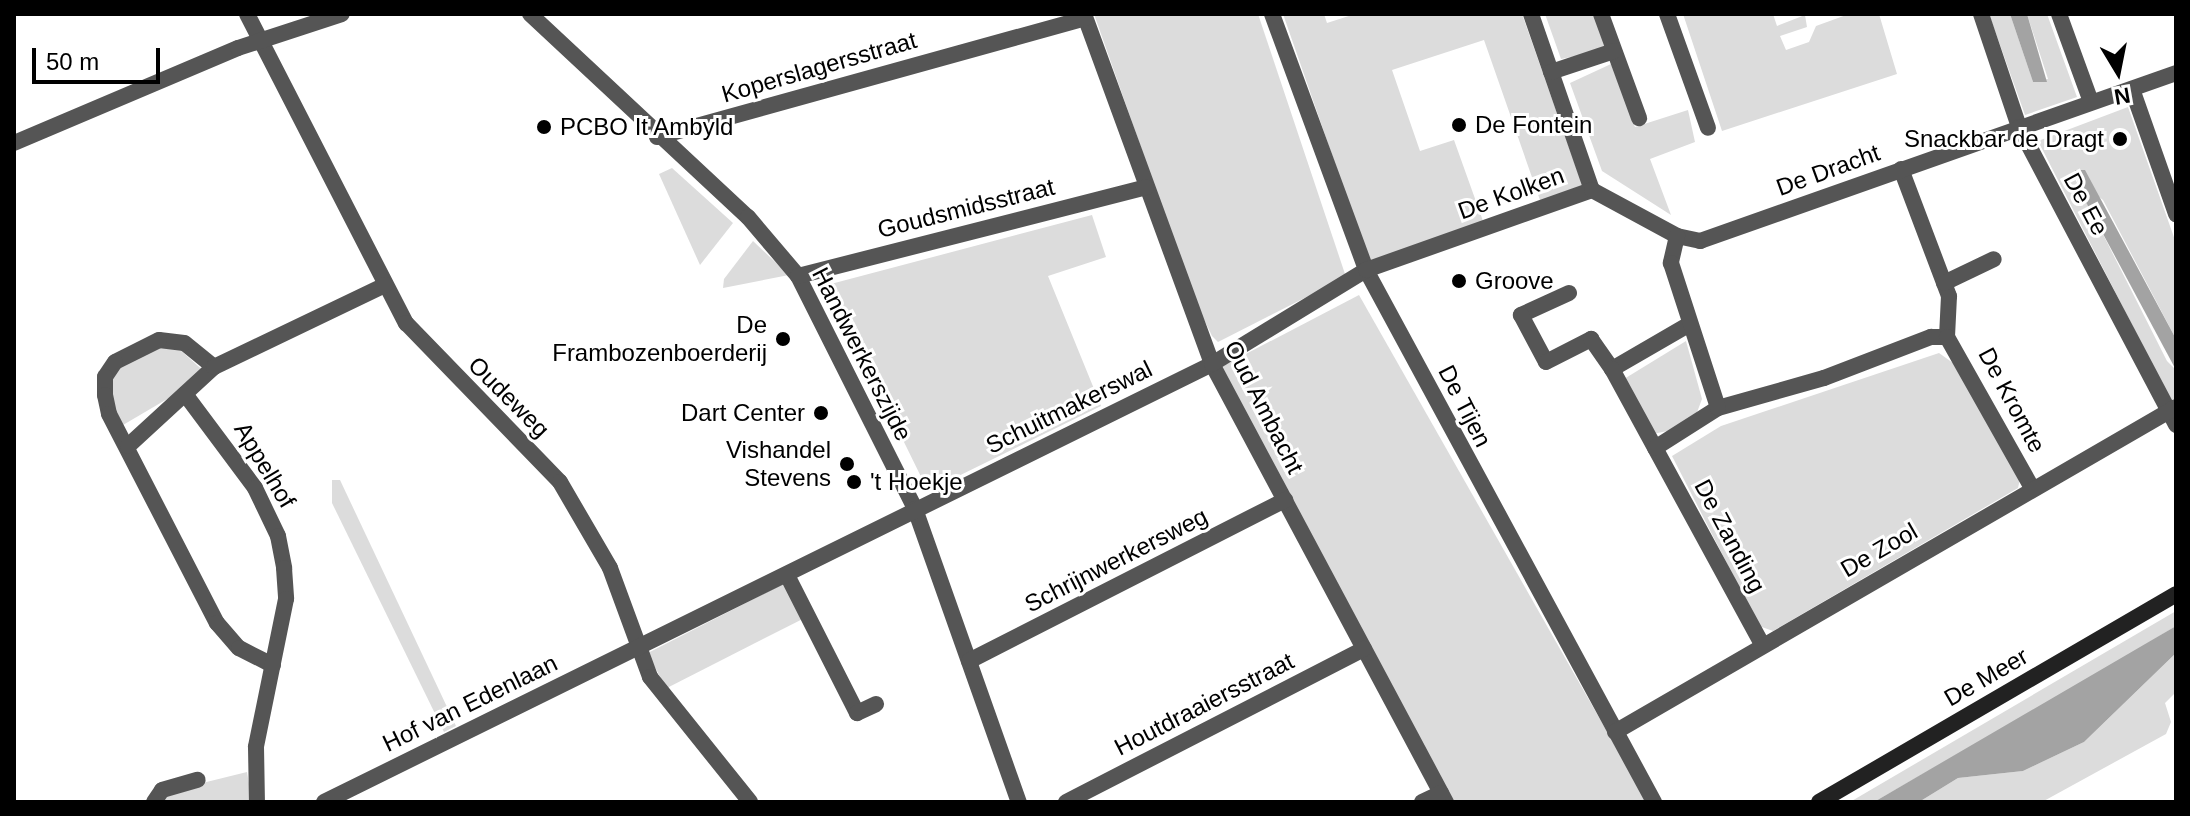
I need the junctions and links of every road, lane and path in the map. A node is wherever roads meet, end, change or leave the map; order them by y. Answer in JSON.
{"nodes":[{"id":1,"x":247,"y":14,"type":"edge"},
{"id":2,"x":342,"y":14,"type":"edge"},
{"id":3,"x":530,"y":14,"type":"edge"},
{"id":4,"x":1272,"y":14,"type":"edge"},
{"id":5,"x":1531,"y":14,"type":"edge"},
{"id":6,"x":1601,"y":14,"type":"edge"},
{"id":7,"x":1667,"y":14,"type":"edge"},
{"id":8,"x":1981,"y":14,"type":"edge"},
{"id":9,"x":2059,"y":14,"type":"edge"},
{"id":10,"x":1084,"y":16,"type":"edge"},
{"id":11,"x":263,"y":41,"type":"junction"},
{"id":12,"x":1614,"y":51,"type":"junction"},
{"id":13,"x":1551,"y":72,"type":"junction"},
{"id":14,"x":2176,"y":73,"type":"edge"},
{"id":15,"x":2132,"y":89,"type":"junction"},
{"id":16,"x":2091,"y":102,"type":"junction"},
{"id":17,"x":1639,"y":118,"type":"dead end"},
{"id":18,"x":2019,"y":127,"type":"junction"},
{"id":19,"x":1708,"y":128,"type":"dead end"},
{"id":20,"x":657,"y":137,"type":"junction"},
{"id":21,"x":14,"y":143,"type":"edge"},
{"id":22,"x":1901,"y":169,"type":"junction"},
{"id":23,"x":1146,"y":187,"type":"junction"},
{"id":24,"x":1592,"y":190,"type":"junction"},
{"id":25,"x":2176,"y":214,"type":"edge"},
{"id":26,"x":1677,"y":236,"type":"junction"},
{"id":27,"x":1994,"y":259,"type":"dead end"},
{"id":28,"x":1366,"y":270,"type":"junction"},
{"id":29,"x":798,"y":276,"type":"junction"},
{"id":30,"x":1944,"y":283,"type":"junction"},
{"id":31,"x":385,"y":285,"type":"junction"},
{"id":32,"x":1569,"y":293,"type":"dead end"},
{"id":33,"x":1688,"y":325,"type":"junction"},
{"id":34,"x":1947,"y":337,"type":"junction"},
{"id":35,"x":1212,"y":364,"type":"junction"},
{"id":36,"x":214,"y":367,"type":"junction"},
{"id":37,"x":1612,"y":369,"type":"junction"},
{"id":38,"x":185,"y":394,"type":"junction"},
{"id":39,"x":1718,"y":408,"type":"junction"},
{"id":40,"x":2173,"y":414,"type":"edge"},
{"id":41,"x":128,"y":446,"type":"junction"},
{"id":42,"x":1655,"y":448,"type":"junction"},
{"id":43,"x":2032,"y":488,"type":"junction"},
{"id":44,"x":1285,"y":500,"type":"junction"},
{"id":45,"x":915,"y":509,"type":"junction"},
{"id":46,"x":787,"y":575,"type":"junction"},
{"id":47,"x":2176,"y":594,"type":"edge"},
{"id":48,"x":1763,"y":646,"type":"junction"},
{"id":49,"x":638,"y":648,"type":"junction"},
{"id":50,"x":1364,"y":649,"type":"junction"},
{"id":51,"x":969,"y":661,"type":"junction"},
{"id":52,"x":273,"y":665,"type":"junction"},
{"id":53,"x":876,"y":704,"type":"dead end"},
{"id":54,"x":1615,"y":732,"type":"junction"},
{"id":55,"x":198,"y":780,"type":"dead end"},
{"id":56,"x":1443,"y":797,"type":"edge"},
{"id":57,"x":154,"y":802,"type":"edge"},
{"id":58,"x":257,"y":802,"type":"edge"},
{"id":59,"x":324,"y":802,"type":"edge"},
{"id":60,"x":750,"y":802,"type":"edge"},
{"id":61,"x":1019,"y":802,"type":"edge"},
{"id":62,"x":1066,"y":802,"type":"edge"},
{"id":63,"x":1422,"y":802,"type":"edge"},
{"id":64,"x":1654,"y":802,"type":"edge"},
{"id":65,"x":1819,"y":802,"type":"edge"}],
"edges":[{"from":1,"to":11,"type":"street","name":"Oudeweg"},
{"from":2,"to":11,"type":"street"},
{"from":3,"to":20,"type":"street","name":"Handwerkerszijde"},
{"from":4,"to":28,"type":"street","name":"De Tijen"},
{"from":5,"to":13,"type":"street"},
{"from":6,"to":12,"type":"street"},
{"from":7,"to":19,"type":"street"},
{"from":8,"to":18,"type":"street","name":"De Ee"},
{"from":9,"to":16,"type":"street"},
{"from":10,"to":20,"type":"street","name":"Koperslagersstraat"},
{"from":10,"to":23,"type":"street","name":"Oud Ambacht"},
{"from":11,"to":21,"type":"street"},
{"from":11,"to":31,"type":"street","name":"Oudeweg"},
{"from":12,"to":13,"type":"street"},
{"from":12,"to":17,"type":"street"},
{"from":13,"to":24,"type":"street"},
{"from":14,"to":15,"type":"street","name":"De Dracht"},
{"from":15,"to":16,"type":"street","name":"De Dracht"},
{"from":15,"to":25,"type":"street"},
{"from":16,"to":18,"type":"street","name":"De Dracht"},
{"from":18,"to":22,"type":"street","name":"De Dracht"},
{"from":18,"to":40,"type":"street","name":"De Ee"},
{"from":20,"to":29,"type":"street","name":"Handwerkerszijde"},
{"from":22,"to":26,"type":"street","name":"De Dracht"},
{"from":22,"to":30,"type":"street","name":"De Kromte"},
{"from":23,"to":29,"type":"street","name":"Goudsmidsstraat"},
{"from":23,"to":35,"type":"street","name":"Oud Ambacht"},
{"from":24,"to":26,"type":"street","name":"De Kolken"},
{"from":24,"to":28,"type":"street","name":"De Kolken"},
{"from":26,"to":33,"type":"street"},
{"from":27,"to":30,"type":"street"},
{"from":28,"to":35,"type":"street","name":"Schuitmakerswal"},
{"from":28,"to":54,"type":"street","name":"De Tijen"},
{"from":29,"to":45,"type":"street","name":"Handwerkerszijde"},
{"from":30,"to":34,"type":"street","name":"De Kromte"},
{"from":31,"to":36,"type":"street"},
{"from":31,"to":49,"type":"street","name":"Oudeweg"},
{"from":32,"to":37,"type":"street","name":"De Zanding"},
{"from":33,"to":37,"type":"street"},
{"from":33,"to":39,"type":"street"},
{"from":34,"to":39,"type":"street","name":"De Kromte"},
{"from":34,"to":43,"type":"street","name":"De Kromte"},
{"from":35,"to":44,"type":"street","name":"Oud Ambacht"},
{"from":35,"to":45,"type":"street","name":"Schuitmakerswal"},
{"from":36,"to":38,"type":"street"},
{"from":36,"to":41,"type":"street"},
{"from":37,"to":42,"type":"street","name":"De Zanding"},
{"from":38,"to":41,"type":"street"},
{"from":38,"to":52,"type":"street","name":"Appelhof"},
{"from":39,"to":42,"type":"street"},
{"from":40,"to":43,"type":"street","name":"De Zool"},
{"from":41,"to":52,"type":"street"},
{"from":42,"to":48,"type":"street","name":"De Zanding"},
{"from":43,"to":48,"type":"street","name":"De Zool"},
{"from":44,"to":50,"type":"street","name":"Oud Ambacht"},
{"from":44,"to":51,"type":"street","name":"Schrijnwerkersweg"},
{"from":45,"to":46,"type":"street","name":"Schuitmakerswal"},
{"from":45,"to":51,"type":"street","name":"Handwerkerszijde"},
{"from":46,"to":49,"type":"street","name":"Schuitmakerswal"},
{"from":46,"to":53,"type":"street"},
{"from":47,"to":65,"type":"street","name":"De Meer"},
{"from":48,"to":54,"type":"street","name":"De Zool"},
{"from":49,"to":59,"type":"street","name":"Hof van Edenlaan"},
{"from":49,"to":60,"type":"street","name":"Oudeweg"},
{"from":50,"to":56,"type":"street","name":"Oud Ambacht"},
{"from":50,"to":62,"type":"street","name":"Houtdraaiersstraat"},
{"from":51,"to":61,"type":"street","name":"Handwerkerszijde"},
{"from":52,"to":58,"type":"street","name":"Appelhof"},
{"from":54,"to":64,"type":"street","name":"De Tijen"},
{"from":55,"to":57,"type":"street"},
{"from":56,"to":63,"type":"street"}]}
